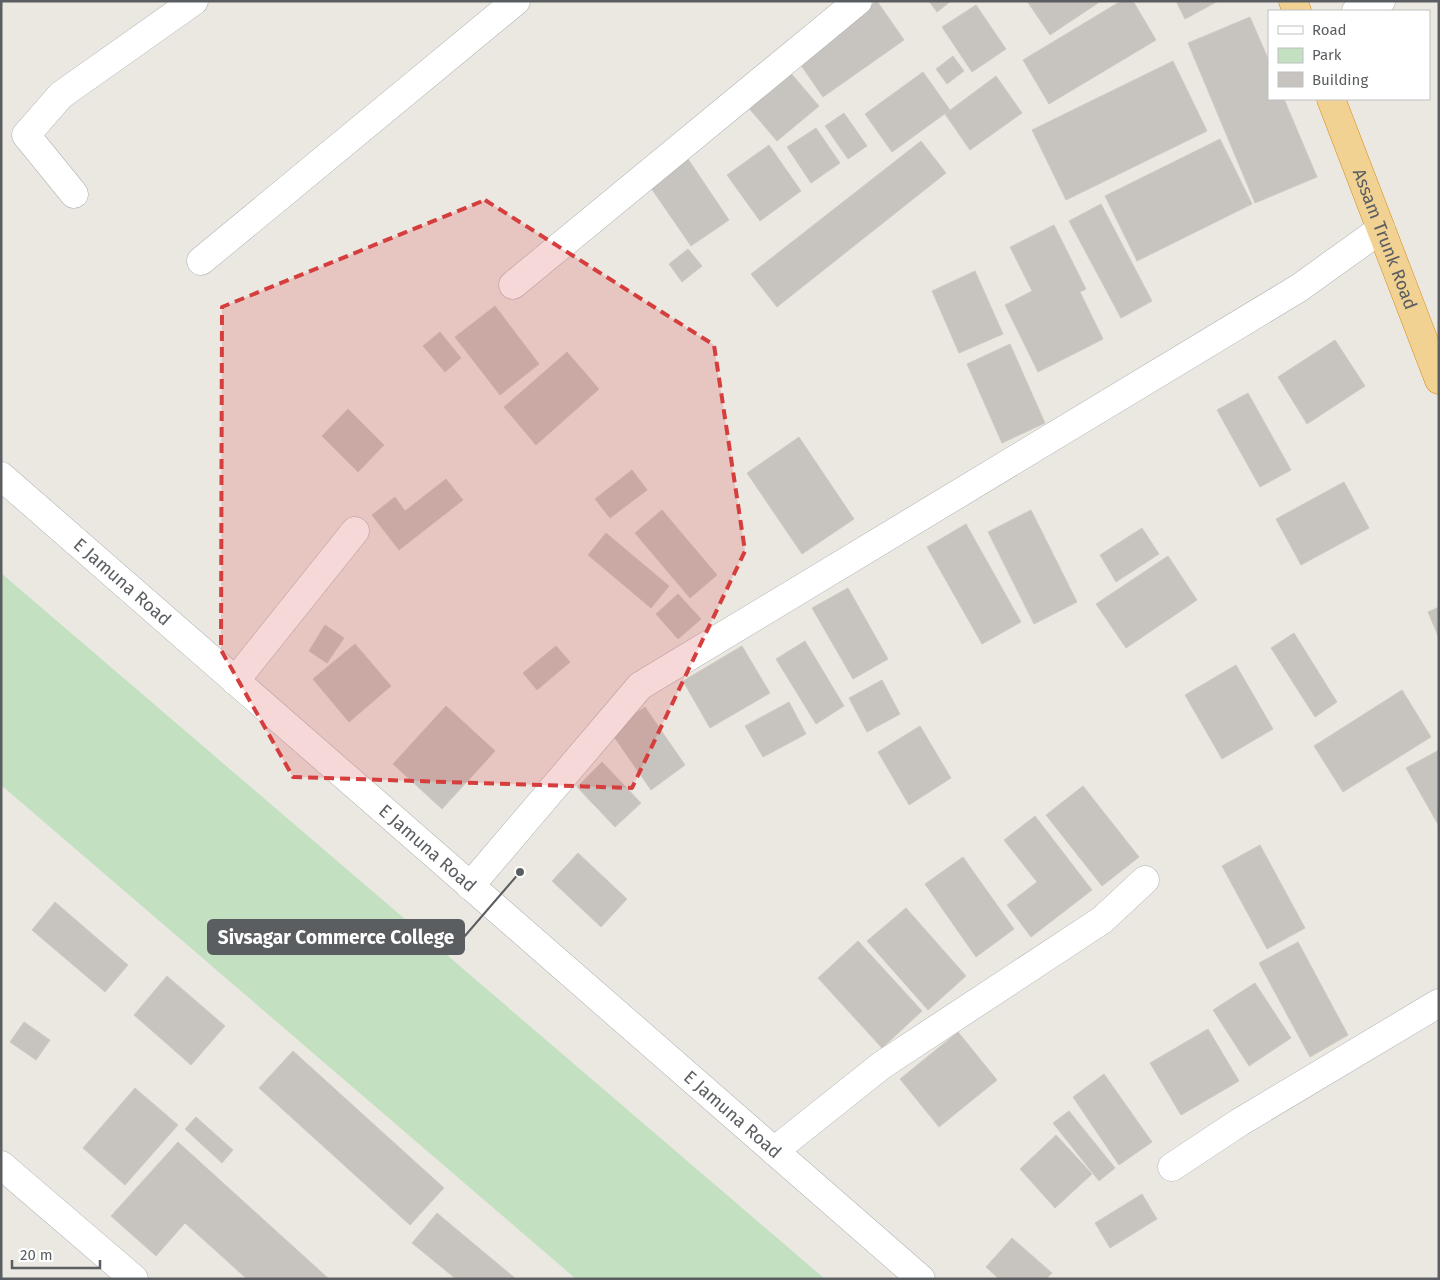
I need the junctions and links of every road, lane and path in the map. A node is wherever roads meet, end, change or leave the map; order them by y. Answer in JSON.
{"nodes":[{"id":1,"x":194,"y":1,"type":"edge"},
{"id":2,"x":516,"y":1,"type":"edge"},
{"id":3,"x":858,"y":1,"type":"edge"},
{"id":4,"x":1382,"y":1,"type":"edge"},
{"id":5,"x":1359,"y":10,"type":"edge"},
{"id":6,"x":1331,"y":100,"type":"edge"},
{"id":7,"x":74,"y":194,"type":"dead end"},
{"id":8,"x":1381,"y":229,"type":"junction"},
{"id":9,"x":201,"y":261,"type":"dead end"},
{"id":10,"x":513,"y":285,"type":"dead end"},
{"id":11,"x":1439,"y":380,"type":"edge"},
{"id":12,"x":1,"y":476,"type":"edge"},
{"id":13,"x":355,"y":531,"type":"dead end"},
{"id":14,"x":235,"y":681,"type":"junction"},
{"id":15,"x":1145,"y":880,"type":"dead end"},
{"id":16,"x":470,"y":886,"type":"junction"},
{"id":17,"x":1439,"y":1003,"type":"edge"},
{"id":18,"x":774,"y":1151,"type":"junction"},
{"id":19,"x":1,"y":1165,"type":"edge"},
{"id":20,"x":1172,"y":1167,"type":"dead end"},
{"id":21,"x":134,"y":1279,"type":"edge"},
{"id":22,"x":921,"y":1279,"type":"edge"}],
"edges":[{"from":1,"to":7,"type":"street"},
{"from":2,"to":9,"type":"street"},
{"from":3,"to":10,"type":"street"},
{"from":4,"to":5,"type":"street"},
{"from":6,"to":8,"type":"highway","name":"Assam Trunk Road"},
{"from":8,"to":11,"type":"highway","name":"Assam Trunk Road"},
{"from":8,"to":16,"type":"street"},
{"from":12,"to":14,"type":"street","name":"E Jamuna Road"},
{"from":13,"to":14,"type":"street"},
{"from":14,"to":16,"type":"street","name":"E Jamuna Road"},
{"from":15,"to":18,"type":"street"},
{"from":16,"to":18,"type":"street","name":"E Jamuna Road"},
{"from":17,"to":20,"type":"street"},
{"from":18,"to":22,"type":"street","name":"E Jamuna Road"},
{"from":19,"to":21,"type":"street"}]}
